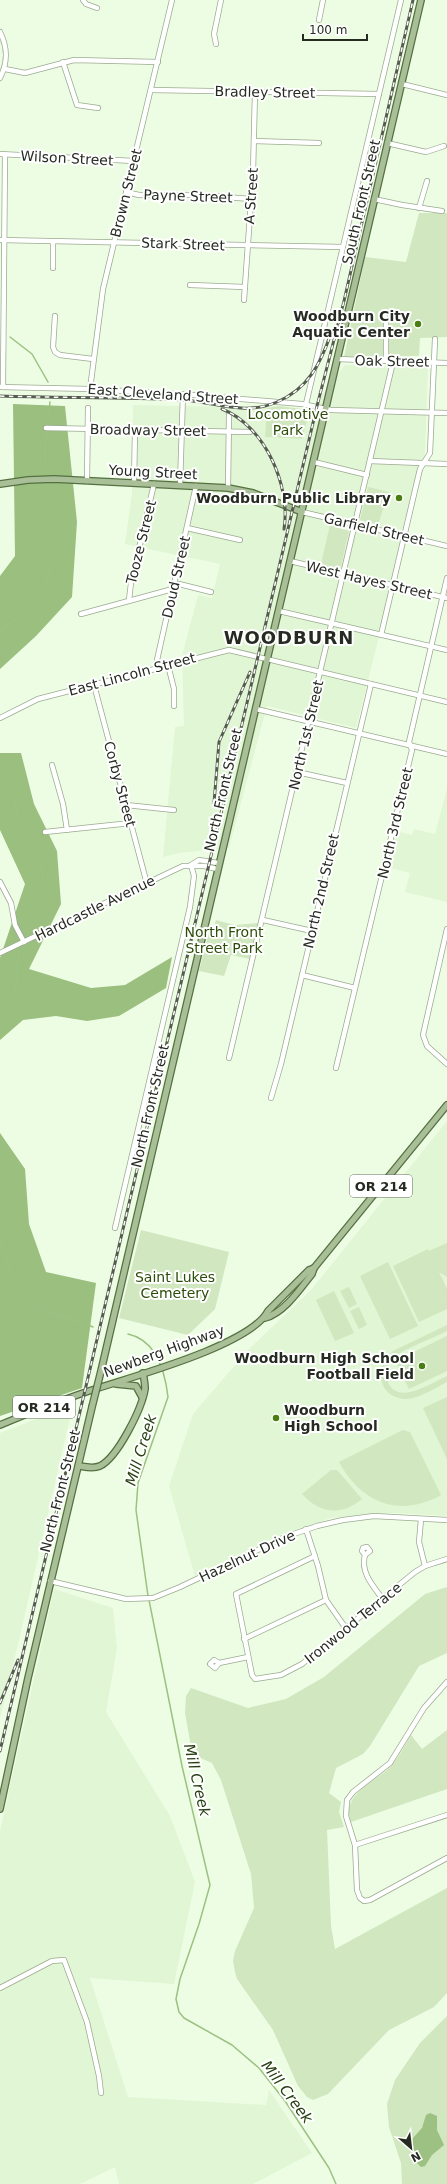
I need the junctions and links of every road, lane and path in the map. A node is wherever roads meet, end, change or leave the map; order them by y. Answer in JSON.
{"nodes":[{"id":1,"x":83,"y":0,"type":"edge"},
{"id":2,"x":172,"y":0,"type":"edge"},
{"id":3,"x":221,"y":0,"type":"edge"},
{"id":4,"x":323,"y":0,"type":"edge"},
{"id":5,"x":401,"y":0,"type":"edge"},
{"id":6,"x":421,"y":0,"type":"edge"},
{"id":7,"x":97,"y":8,"type":"dead end"},
{"id":8,"x":319,"y":20,"type":"dead end"},
{"id":9,"x":0,"y":32,"type":"edge"},
{"id":10,"x":216,"y":44,"type":"dead end"},
{"id":11,"x":63,"y":62,"type":"junction"},
{"id":12,"x":158,"y":62,"type":"junction"},
{"id":13,"x":4,"y":69,"type":"junction"},
{"id":14,"x":0,"y":78,"type":"edge"},
{"id":15,"x":402,"y":84,"type":"junction"},
{"id":16,"x":151,"y":90,"type":"junction"},
{"id":17,"x":255,"y":92,"type":"junction"},
{"id":18,"x":379,"y":94,"type":"junction"},
{"id":19,"x":447,"y":95,"type":"edge"},
{"id":20,"x":98,"y":108,"type":"dead end"},
{"id":21,"x":254,"y":141,"type":"junction"},
{"id":22,"x":318,"y":143,"type":"dead end"},
{"id":23,"x":387,"y":143,"type":"junction"},
{"id":24,"x":444,"y":146,"type":"dead end"},
{"id":25,"x":2,"y":154,"type":"edge"},
{"id":26,"x":134,"y":161,"type":"junction"},
{"id":27,"x":427,"y":181,"type":"dead end"},
{"id":28,"x":126,"y":192,"type":"junction"},
{"id":29,"x":250,"y":199,"type":"junction"},
{"id":30,"x":374,"y":199,"type":"junction"},
{"id":31,"x":419,"y":208,"type":"junction"},
{"id":32,"x":442,"y":211,"type":"dead end"},
{"id":33,"x":2,"y":240,"type":"edge"},
{"id":34,"x":53,"y":241,"type":"junction"},
{"id":35,"x":114,"y":242,"type":"junction"},
{"id":36,"x":248,"y":246,"type":"junction"},
{"id":37,"x":343,"y":247,"type":"junction"},
{"id":38,"x":53,"y":268,"type":"dead end"},
{"id":39,"x":190,"y":285,"type":"dead end"},
{"id":40,"x":245,"y":286,"type":"junction"},
{"id":41,"x":244,"y":300,"type":"dead end"},
{"id":42,"x":384,"y":314,"type":"dead end"},
{"id":43,"x":55,"y":316,"type":"dead end"},
{"id":44,"x":435,"y":339,"type":"dead end"},
{"id":45,"x":93,"y":359,"type":"junction"},
{"id":46,"x":337,"y":359,"type":"junction"},
{"id":47,"x":386,"y":361,"type":"junction"},
{"id":48,"x":393,"y":362,"type":"junction"},
{"id":49,"x":434,"y":362,"type":"junction"},
{"id":50,"x":447,"y":363,"type":"edge"},
{"id":51,"x":1,"y":387,"type":"edge"},
{"id":52,"x":90,"y":389,"type":"junction"},
{"id":53,"x":183,"y":394,"type":"junction"},
{"id":54,"x":306,"y":404,"type":"junction"},
{"id":55,"x":88,"y":408,"type":"dead end"},
{"id":56,"x":326,"y":409,"type":"junction"},
{"id":57,"x":382,"y":412,"type":"junction"},
{"id":58,"x":432,"y":413,"type":"junction"},
{"id":59,"x":447,"y":414,"type":"edge"},
{"id":60,"x":229,"y":415,"type":"dead end"},
{"id":61,"x":46,"y":428,"type":"dead end"},
{"id":62,"x":88,"y":429,"type":"junction"},
{"id":63,"x":135,"y":430,"type":"junction"},
{"id":64,"x":182,"y":431,"type":"junction"},
{"id":65,"x":228,"y":432,"type":"junction"},
{"id":66,"x":250,"y":432,"type":"dead end"},
{"id":67,"x":370,"y":461,"type":"junction"},
{"id":68,"x":314,"y":462,"type":"junction"},
{"id":69,"x":424,"y":464,"type":"junction"},
{"id":70,"x":447,"y":464,"type":"edge"},
{"id":71,"x":367,"y":475,"type":"junction"},
{"id":72,"x":87,"y":481,"type":"junction"},
{"id":73,"x":134,"y":483,"type":"junction"},
{"id":74,"x":0,"y":484,"type":"edge"},
{"id":75,"x":154,"y":484,"type":"junction"},
{"id":76,"x":180,"y":485,"type":"junction"},
{"id":77,"x":196,"y":486,"type":"junction"},
{"id":78,"x":228,"y":488,"type":"junction"},
{"id":79,"x":302,"y":512,"type":"junction"},
{"id":80,"x":356,"y":525,"type":"junction"},
{"id":81,"x":188,"y":528,"type":"junction"},
{"id":82,"x":405,"y":536,"type":"junction"},
{"id":83,"x":240,"y":540,"type":"dead end"},
{"id":84,"x":447,"y":546,"type":"edge"},
{"id":85,"x":290,"y":561,"type":"junction"},
{"id":86,"x":344,"y":574,"type":"junction"},
{"id":87,"x":447,"y":578,"type":"edge"},
{"id":88,"x":393,"y":585,"type":"junction"},
{"id":89,"x":174,"y":587,"type":"junction"},
{"id":90,"x":211,"y":592,"type":"dead end"},
{"id":91,"x":445,"y":598,"type":"edge"},
{"id":92,"x":129,"y":600,"type":"junction"},
{"id":93,"x":279,"y":611,"type":"junction"},
{"id":94,"x":81,"y":614,"type":"dead end"},
{"id":95,"x":332,"y":623,"type":"junction"},
{"id":96,"x":381,"y":635,"type":"junction"},
{"id":97,"x":431,"y":647,"type":"junction"},
{"id":98,"x":447,"y":650,"type":"edge"},
{"id":99,"x":267,"y":660,"type":"junction"},
{"id":100,"x":168,"y":665,"type":"junction"},
{"id":101,"x":158,"y":668,"type":"junction"},
{"id":102,"x":321,"y":672,"type":"junction"},
{"id":103,"x":94,"y":684,"type":"junction"},
{"id":104,"x":370,"y":684,"type":"junction"},
{"id":105,"x":419,"y":695,"type":"junction"},
{"id":106,"x":447,"y":702,"type":"edge"},
{"id":107,"x":174,"y":706,"type":"dead end"},
{"id":108,"x":256,"y":709,"type":"junction"},
{"id":109,"x":0,"y":718,"type":"edge"},
{"id":110,"x":309,"y":722,"type":"junction"},
{"id":111,"x":359,"y":733,"type":"junction"},
{"id":112,"x":410,"y":746,"type":"junction"},
{"id":113,"x":447,"y":754,"type":"edge"},
{"id":114,"x":52,"y":765,"type":"dead end"},
{"id":115,"x":297,"y":772,"type":"junction"},
{"id":116,"x":347,"y":783,"type":"junction"},
{"id":117,"x":126,"y":805,"type":"junction"},
{"id":118,"x":174,"y":810,"type":"dead end"},
{"id":119,"x":131,"y":823,"type":"junction"},
{"id":120,"x":67,"y":830,"type":"junction"},
{"id":121,"x":45,"y":832,"type":"dead end"},
{"id":122,"x":218,"y":862,"type":"junction"},
{"id":123,"x":191,"y":865,"type":"junction"},
{"id":124,"x":216,"y":869,"type":"junction"},
{"id":125,"x":0,"y":882,"type":"edge"},
{"id":126,"x":147,"y":884,"type":"junction"},
{"id":127,"x":263,"y":920,"type":"junction"},
{"id":128,"x":447,"y":930,"type":"edge"},
{"id":129,"x":312,"y":931,"type":"junction"},
{"id":130,"x":24,"y":942,"type":"junction"},
{"id":131,"x":0,"y":953,"type":"edge"},
{"id":132,"x":302,"y":975,"type":"junction"},
{"id":133,"x":355,"y":988,"type":"junction"},
{"id":134,"x":229,"y":1058,"type":"dead end"},
{"id":135,"x":447,"y":1064,"type":"edge"},
{"id":136,"x":336,"y":1068,"type":"dead end"},
{"id":137,"x":271,"y":1098,"type":"dead end"},
{"id":138,"x":447,"y":1104,"type":"edge"},
{"id":139,"x":115,"y":1228,"type":"dead end"},
{"id":140,"x":143,"y":1373,"type":"junction"},
{"id":141,"x":109,"y":1384,"type":"junction"},
{"id":142,"x":142,"y":1397,"type":"junction"},
{"id":143,"x":0,"y":1425,"type":"edge"},
{"id":144,"x":78,"y":1466,"type":"junction"},
{"id":145,"x":421,"y":1519,"type":"junction"},
{"id":146,"x":447,"y":1520,"type":"edge"},
{"id":147,"x":306,"y":1529,"type":"junction"},
{"id":148,"x":365,"y":1555,"type":"dead end"},
{"id":149,"x":315,"y":1556,"type":"junction"},
{"id":150,"x":447,"y":1559,"type":"edge"},
{"id":151,"x":425,"y":1566,"type":"junction"},
{"id":152,"x":50,"y":1581,"type":"junction"},
{"id":153,"x":382,"y":1598,"type":"junction"},
{"id":154,"x":326,"y":1600,"type":"junction"},
{"id":155,"x":345,"y":1627,"type":"junction"},
{"id":156,"x":244,"y":1639,"type":"junction"},
{"id":157,"x":248,"y":1657,"type":"junction"},
{"id":158,"x":219,"y":1663,"type":"dead end"},
{"id":159,"x":447,"y":1682,"type":"edge"},
{"id":160,"x":0,"y":1809,"type":"edge"},
{"id":161,"x":447,"y":1815,"type":"edge"},
{"id":162,"x":355,"y":1845,"type":"junction"},
{"id":163,"x":447,"y":1858,"type":"edge"},
{"id":164,"x":0,"y":1988,"type":"edge"},
{"id":165,"x":101,"y":2093,"type":"dead end"}],
"edges":[{"from":1,"to":7,"type":"street"},
{"from":2,"to":12,"type":"street","name":"Brown Street"},
{"from":3,"to":10,"type":"street"},
{"from":4,"to":8,"type":"street"},
{"from":5,"to":18,"type":"street"},
{"from":6,"to":15,"type":"main road","name":"South Front Street"},
{"from":9,"to":13,"type":"street"},
{"from":11,"to":12,"type":"street"},
{"from":11,"to":13,"type":"street"},
{"from":11,"to":20,"type":"street"},
{"from":12,"to":16,"type":"street","name":"Brown Street"},
{"from":13,"to":14,"type":"street"},
{"from":15,"to":19,"type":"street"},
{"from":15,"to":23,"type":"main road","name":"South Front Street"},
{"from":16,"to":17,"type":"street","name":"Bradley Street"},
{"from":16,"to":26,"type":"street","name":"Brown Street"},
{"from":17,"to":18,"type":"street","name":"Bradley Street"},
{"from":17,"to":21,"type":"street","name":"A Street"},
{"from":18,"to":37,"type":"street"},
{"from":21,"to":22,"type":"street"},
{"from":21,"to":29,"type":"street","name":"A Street"},
{"from":23,"to":24,"type":"street"},
{"from":23,"to":30,"type":"main road","name":"South Front Street"},
{"from":25,"to":26,"type":"street","name":"Wilson Street"},
{"from":25,"to":33,"type":"street"},
{"from":26,"to":28,"type":"street","name":"Brown Street"},
{"from":27,"to":31,"type":"street"},
{"from":28,"to":29,"type":"street","name":"Payne Street"},
{"from":28,"to":35,"type":"street","name":"Brown Street"},
{"from":29,"to":36,"type":"street","name":"A Street"},
{"from":30,"to":31,"type":"street"},
{"from":30,"to":46,"type":"main road","name":"South Front Street"},
{"from":31,"to":32,"type":"street"},
{"from":33,"to":34,"type":"street","name":"Stark Street"},
{"from":33,"to":51,"type":"street"},
{"from":34,"to":35,"type":"street","name":"Stark Street"},
{"from":34,"to":38,"type":"street"},
{"from":35,"to":36,"type":"street","name":"Stark Street"},
{"from":35,"to":45,"type":"street","name":"Brown Street"},
{"from":36,"to":37,"type":"street","name":"Stark Street"},
{"from":36,"to":40,"type":"street","name":"A Street"},
{"from":37,"to":54,"type":"street"},
{"from":39,"to":40,"type":"street"},
{"from":40,"to":41,"type":"street","name":"A Street"},
{"from":42,"to":47,"type":"street"},
{"from":43,"to":45,"type":"street"},
{"from":44,"to":49,"type":"street"},
{"from":45,"to":52,"type":"street","name":"Brown Street"},
{"from":46,"to":47,"type":"street","name":"Oak Street"},
{"from":46,"to":56,"type":"main road","name":"South Front Street"},
{"from":47,"to":48,"type":"street","name":"Oak Street"},
{"from":48,"to":49,"type":"street","name":"Oak Street"},
{"from":48,"to":57,"type":"street","name":"North 1st Street"},
{"from":49,"to":50,"type":"street","name":"Oak Street"},
{"from":49,"to":58,"type":"street"},
{"from":51,"to":52,"type":"street","name":"East Cleveland Street"},
{"from":52,"to":53,"type":"street","name":"East Cleveland Street"},
{"from":53,"to":54,"type":"street","name":"East Cleveland Street"},
{"from":53,"to":64,"type":"street"},
{"from":54,"to":56,"type":"street","name":"East Cleveland Street"},
{"from":55,"to":62,"type":"street"},
{"from":56,"to":57,"type":"street","name":"East Cleveland Street"},
{"from":56,"to":68,"type":"main road","name":"North Front Street"},
{"from":57,"to":58,"type":"street","name":"East Cleveland Street"},
{"from":57,"to":67,"type":"street","name":"North 1st Street"},
{"from":58,"to":59,"type":"street","name":"East Cleveland Street"},
{"from":58,"to":69,"type":"street"},
{"from":60,"to":65,"type":"street"},
{"from":61,"to":62,"type":"street","name":"Broadway Street"},
{"from":62,"to":63,"type":"street","name":"Broadway Street"},
{"from":62,"to":72,"type":"street"},
{"from":63,"to":64,"type":"street","name":"Broadway Street"},
{"from":63,"to":73,"type":"street"},
{"from":64,"to":65,"type":"street","name":"Broadway Street"},
{"from":64,"to":76,"type":"street"},
{"from":65,"to":66,"type":"street","name":"Broadway Street"},
{"from":65,"to":78,"type":"street"},
{"from":67,"to":69,"type":"street"},
{"from":67,"to":71,"type":"street","name":"North 1st Street"},
{"from":68,"to":71,"type":"street"},
{"from":68,"to":79,"type":"main road","name":"North Front Street"},
{"from":69,"to":70,"type":"street"},
{"from":69,"to":82,"type":"street"},
{"from":71,"to":80,"type":"street","name":"North 1st Street"},
{"from":72,"to":73,"type":"main road","name":"Young Street"},
{"from":72,"to":74,"type":"main road","name":"Young Street"},
{"from":73,"to":75,"type":"main road","name":"Young Street"},
{"from":75,"to":76,"type":"main road","name":"Young Street"},
{"from":75,"to":92,"type":"street","name":"Tooze Street"},
{"from":76,"to":77,"type":"main road","name":"Young Street"},
{"from":77,"to":78,"type":"main road","name":"Young Street"},
{"from":77,"to":81,"type":"street","name":"Doud Street"},
{"from":78,"to":79,"type":"main road","name":"Young Street"},
{"from":79,"to":80,"type":"street","name":"Garfield Street"},
{"from":79,"to":85,"type":"main road","name":"North Front Street"},
{"from":80,"to":82,"type":"street","name":"Garfield Street"},
{"from":80,"to":86,"type":"street","name":"North 1st Street"},
{"from":81,"to":83,"type":"street"},
{"from":81,"to":89,"type":"street","name":"Doud Street"},
{"from":82,"to":84,"type":"street","name":"Garfield Street"},
{"from":82,"to":88,"type":"street"},
{"from":85,"to":86,"type":"street","name":"West Hayes Street"},
{"from":85,"to":93,"type":"main road","name":"North Front Street"},
{"from":86,"to":88,"type":"street","name":"West Hayes Street"},
{"from":86,"to":95,"type":"street","name":"North 1st Street"},
{"from":87,"to":91,"type":"street","name":"North 3rd Street"},
{"from":88,"to":91,"type":"street","name":"West Hayes Street"},
{"from":88,"to":96,"type":"street"},
{"from":89,"to":90,"type":"street"},
{"from":89,"to":92,"type":"street"},
{"from":89,"to":101,"type":"street","name":"Doud Street"},
{"from":91,"to":97,"type":"street","name":"North 3rd Street"},
{"from":92,"to":94,"type":"street"},
{"from":93,"to":95,"type":"street"},
{"from":93,"to":99,"type":"main road","name":"North Front Street"},
{"from":95,"to":96,"type":"street"},
{"from":95,"to":102,"type":"street","name":"North 1st Street"},
{"from":96,"to":97,"type":"street"},
{"from":97,"to":98,"type":"street"},
{"from":97,"to":105,"type":"street","name":"North 3rd Street"},
{"from":99,"to":100,"type":"street","name":"East Lincoln Street"},
{"from":99,"to":102,"type":"street","name":"East Lincoln Street"},
{"from":99,"to":108,"type":"main road","name":"North Front Street"},
{"from":100,"to":101,"type":"street","name":"East Lincoln Street"},
{"from":100,"to":107,"type":"street"},
{"from":101,"to":103,"type":"street","name":"East Lincoln Street"},
{"from":102,"to":104,"type":"street","name":"East Lincoln Street"},
{"from":102,"to":110,"type":"street","name":"North 1st Street"},
{"from":103,"to":109,"type":"street","name":"East Lincoln Street"},
{"from":103,"to":117,"type":"street","name":"Corby Street"},
{"from":104,"to":105,"type":"street","name":"East Lincoln Street"},
{"from":104,"to":111,"type":"street","name":"North 2nd Street"},
{"from":105,"to":106,"type":"street","name":"East Lincoln Street"},
{"from":105,"to":112,"type":"street","name":"North 3rd Street"},
{"from":108,"to":110,"type":"street"},
{"from":108,"to":122,"type":"main road","name":"North Front Street"},
{"from":110,"to":111,"type":"street"},
{"from":110,"to":115,"type":"street","name":"North 1st Street"},
{"from":111,"to":112,"type":"street"},
{"from":111,"to":116,"type":"street","name":"North 2nd Street"},
{"from":112,"to":113,"type":"street"},
{"from":112,"to":133,"type":"street","name":"North 3rd Street"},
{"from":114,"to":120,"type":"street"},
{"from":115,"to":116,"type":"street"},
{"from":115,"to":127,"type":"street","name":"North 1st Street"},
{"from":116,"to":129,"type":"street","name":"North 2nd Street"},
{"from":117,"to":118,"type":"street"},
{"from":117,"to":119,"type":"street","name":"Corby Street"},
{"from":119,"to":120,"type":"street"},
{"from":119,"to":126,"type":"street","name":"Corby Street"},
{"from":120,"to":121,"type":"street"},
{"from":122,"to":123,"type":"street","name":"Hardcastle Avenue"},
{"from":122,"to":124,"type":"main road","name":"North Front Street"},
{"from":123,"to":124,"type":"street","name":"Hardcastle Avenue"},
{"from":123,"to":126,"type":"street","name":"Hardcastle Avenue"},
{"from":123,"to":139,"type":"street"},
{"from":124,"to":144,"type":"main road","name":"North Front Street","bridge":true},
{"from":125,"to":130,"type":"street"},
{"from":126,"to":130,"type":"street","name":"Hardcastle Avenue"},
{"from":127,"to":129,"type":"street"},
{"from":127,"to":134,"type":"street","name":"North 1st Street"},
{"from":128,"to":135,"type":"street"},
{"from":129,"to":132,"type":"street","name":"North 2nd Street"},
{"from":130,"to":131,"type":"street","name":"Hardcastle Avenue"},
{"from":132,"to":133,"type":"street"},
{"from":132,"to":137,"type":"street","name":"North 2nd Street"},
{"from":133,"to":136,"type":"street","name":"North 3rd Street"},
{"from":138,"to":140,"type":"main road","name":"Newberg Highway","number":"OR 214"},
{"from":140,"to":141,"type":"main road","name":"Newberg Highway","number":"OR 214"},
{"from":140,"to":142,"type":"main road"},
{"from":141,"to":142,"type":"main road"},
{"from":141,"to":143,"type":"main road","name":"Newberg Highway","number":"OR 214"},
{"from":142,"to":144,"type":"main road"},
{"from":144,"to":152,"type":"main road","name":"North Front Street"},
{"from":145,"to":146,"type":"street","name":"Hazelnut Drive"},
{"from":145,"to":147,"type":"street","name":"Hazelnut Drive"},
{"from":145,"to":151,"type":"street"},
{"from":147,"to":149,"type":"street"},
{"from":147,"to":152,"type":"street","name":"Hazelnut Drive"},
{"from":148,"to":153,"type":"street"},
{"from":149,"to":154,"type":"street"},
{"from":149,"to":156,"type":"street"},
{"from":150,"to":151,"type":"street","name":"Ironwood Terrace"},
{"from":151,"to":153,"type":"street","name":"Ironwood Terrace"},
{"from":152,"to":160,"type":"main road","name":"North Front Street"},
{"from":153,"to":155,"type":"street","name":"Ironwood Terrace"},
{"from":154,"to":155,"type":"street"},
{"from":154,"to":156,"type":"street"},
{"from":155,"to":157,"type":"street","name":"Ironwood Terrace"},
{"from":156,"to":157,"type":"street"},
{"from":157,"to":158,"type":"street"},
{"from":159,"to":162,"type":"street"},
{"from":161,"to":162,"type":"street"},
{"from":162,"to":163,"type":"street"},
{"from":164,"to":165,"type":"street"}]}
